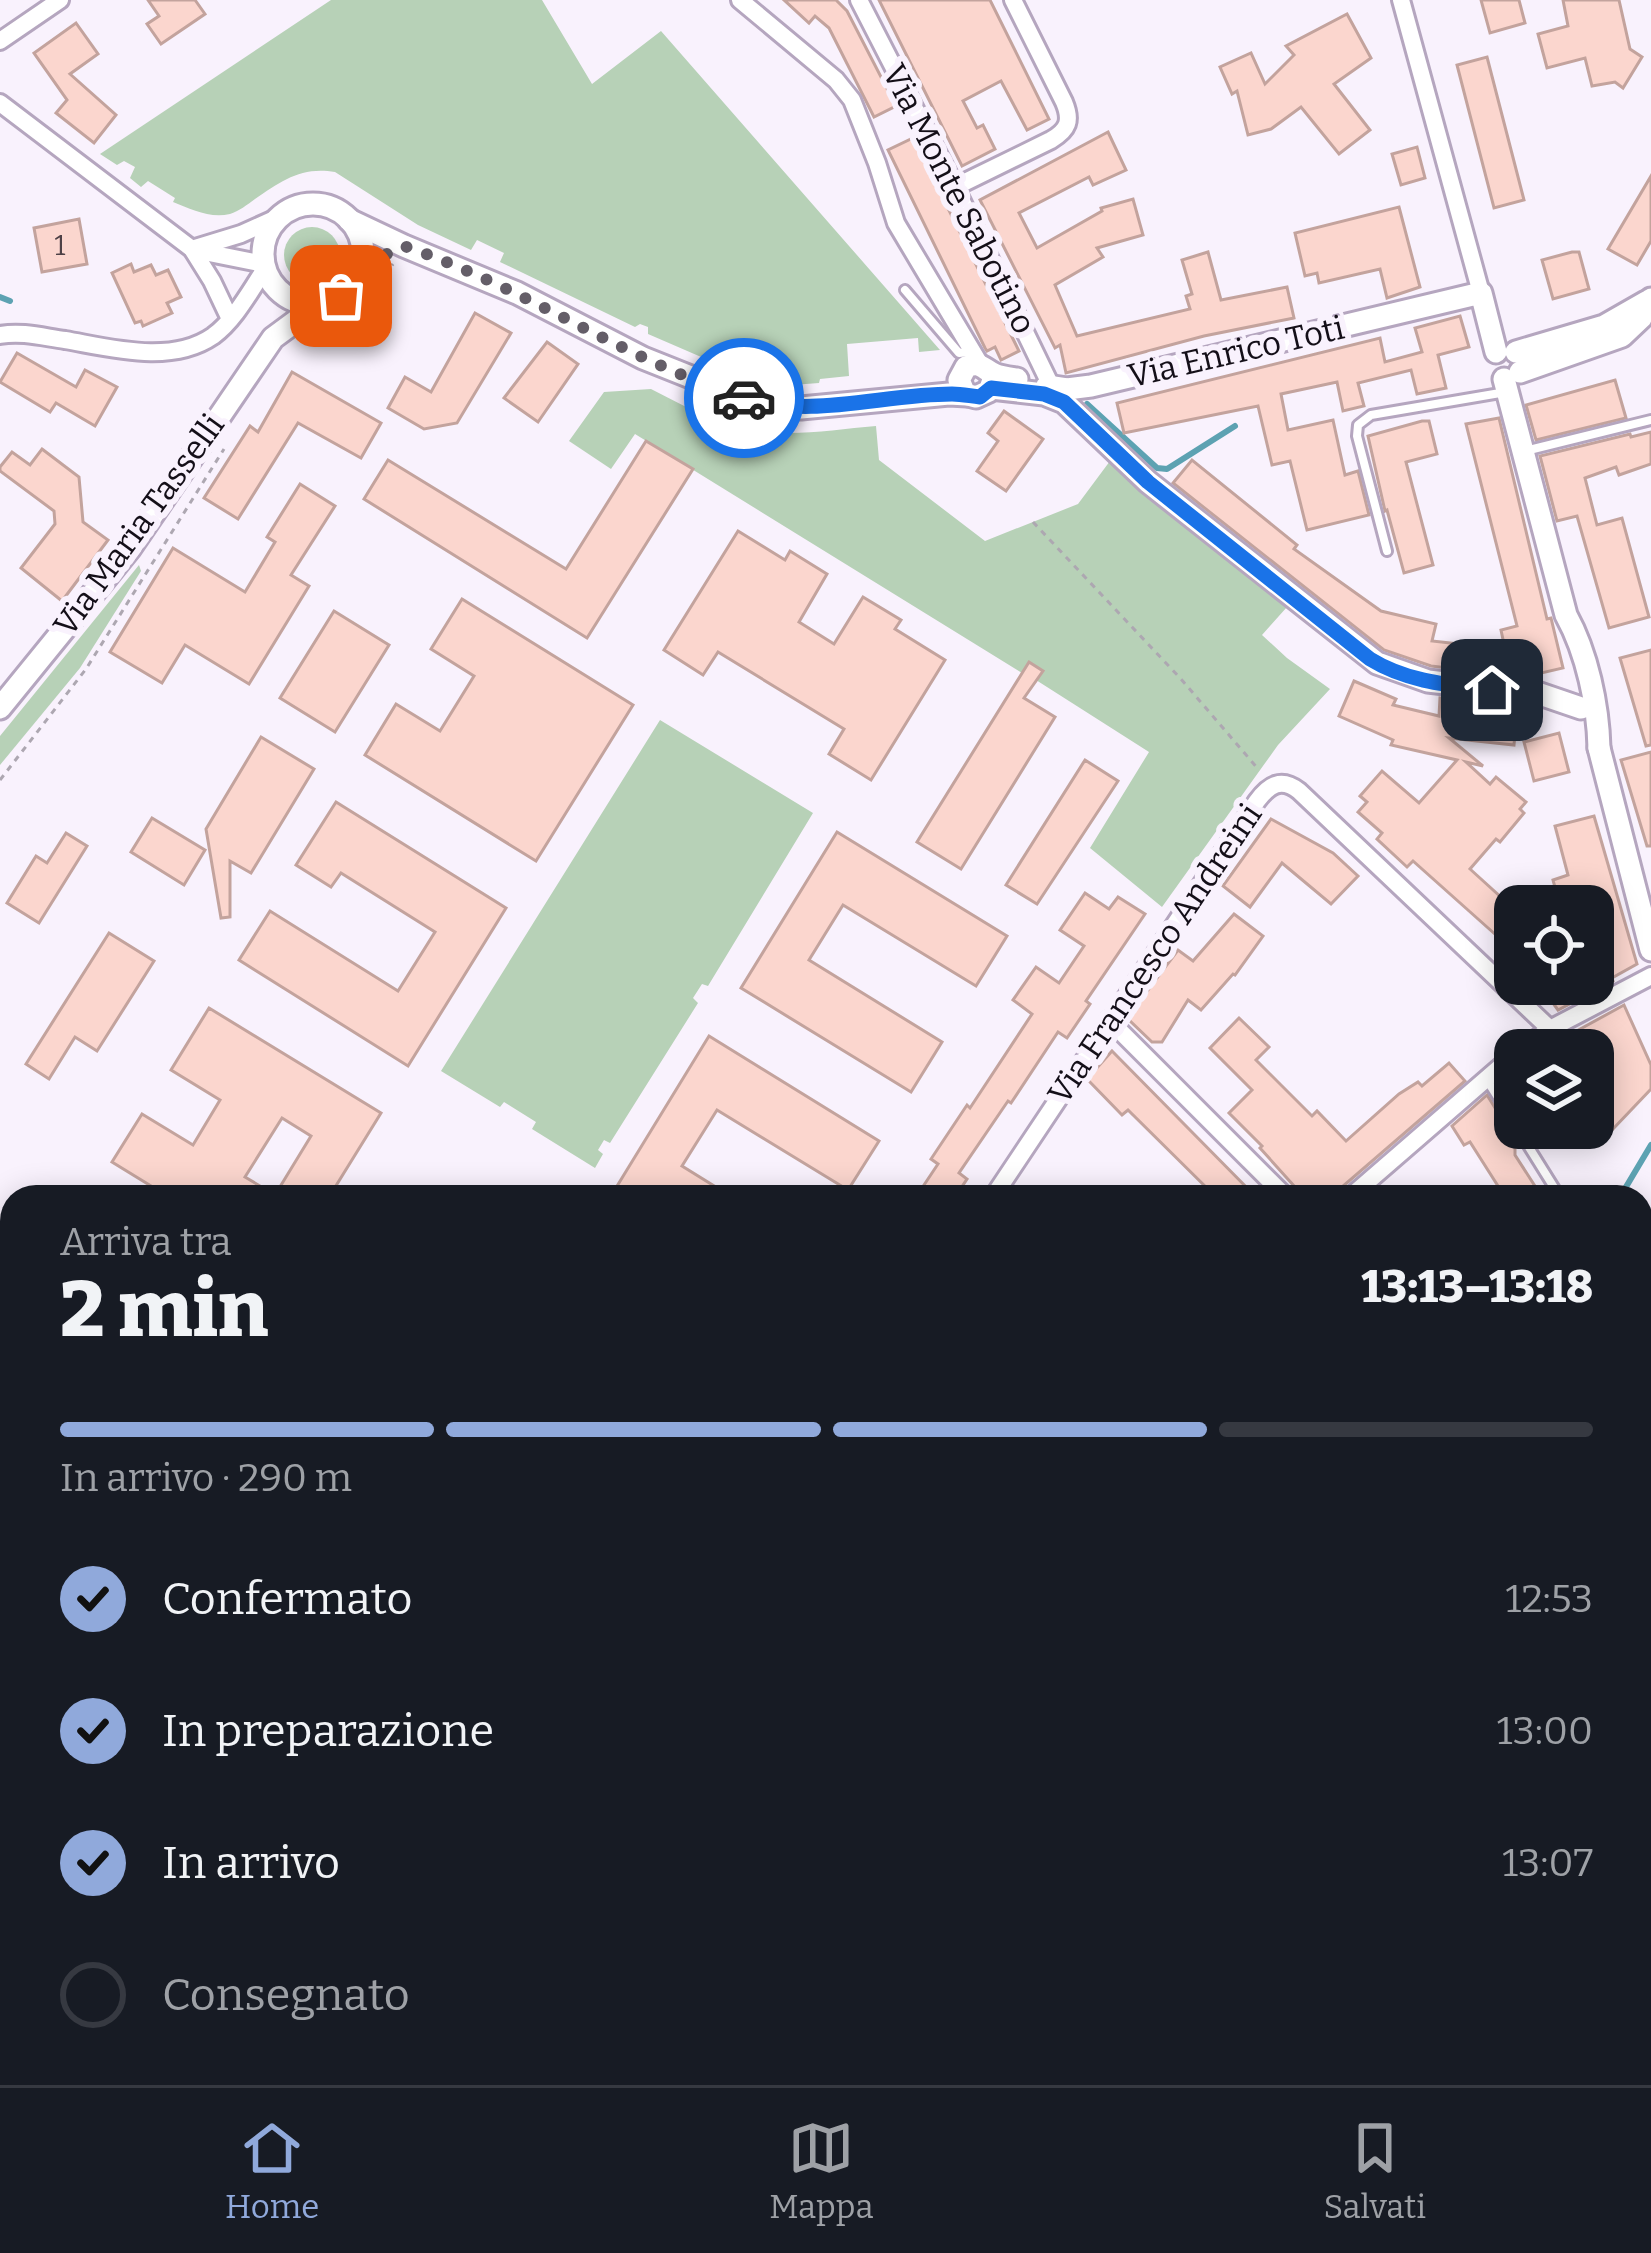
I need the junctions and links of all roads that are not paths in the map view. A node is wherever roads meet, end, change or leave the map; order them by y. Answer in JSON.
{"nodes":[{"id":1,"x":60,"y":0,"type":"edge"},
{"id":2,"x":740,"y":0,"type":"edge"},
{"id":3,"x":859,"y":0,"type":"edge"},
{"id":4,"x":1012,"y":0,"type":"edge"},
{"id":5,"x":1401,"y":0,"type":"edge"},
{"id":6,"x":0,"y":41,"type":"edge"},
{"id":7,"x":0,"y":103,"type":"edge"},
{"id":8,"x":955,"y":187,"type":"junction"},
{"id":9,"x":281,"y":215,"type":"junction"},
{"id":10,"x":350,"y":220,"type":"junction"},
{"id":11,"x":404,"y":246,"type":"junction"},
{"id":12,"x":192,"y":249,"type":"junction"},
{"id":13,"x":362,"y":266,"type":"junction"},
{"id":14,"x":265,"y":267,"type":"junction"},
{"id":15,"x":278,"y":290,"type":"junction"},
{"id":16,"x":905,"y":290,"type":"dead end"},
{"id":17,"x":1480,"y":293,"type":"junction"},
{"id":18,"x":1651,"y":299,"type":"edge"},
{"id":19,"x":321,"y":314,"type":"junction"},
{"id":20,"x":230,"y":319,"type":"junction"},
{"id":21,"x":0,"y":335,"type":"edge"},
{"id":22,"x":273,"y":338,"type":"junction"},
{"id":23,"x":980,"y":368,"type":"junction"},
{"id":24,"x":1509,"y":369,"type":"junction"},
{"id":25,"x":1054,"y":393,"type":"junction"},
{"id":26,"x":1651,"y":420,"type":"edge"},
{"id":27,"x":1523,"y":452,"type":"junction"},
{"id":28,"x":1387,"y":551,"type":"dead end"},
{"id":29,"x":1566,"y":616,"type":"junction"},
{"id":30,"x":0,"y":708,"type":"edge"},
{"id":31,"x":1581,"y":709,"type":"junction"},
{"id":32,"x":1599,"y":748,"type":"junction"},
{"id":33,"x":1651,"y":950,"type":"edge"},
{"id":34,"x":1651,"y":976,"type":"edge"},
{"id":35,"x":1109,"y":1020,"type":"junction"},
{"id":36,"x":1550,"y":1029,"type":"joint"},
{"id":37,"x":1494,"y":1072,"type":"edge"},
{"id":38,"x":1486,"y":1078,"type":"junction"},
{"id":39,"x":1494,"y":1091,"type":"edge"},
{"id":40,"x":1530,"y":1149,"type":"edge"},
{"id":41,"x":1001,"y":1185,"type":"edge"},
{"id":42,"x":1274,"y":1185,"type":"edge"},
{"id":43,"x":1365,"y":1185,"type":"edge"},
{"id":44,"x":1553,"y":1185,"type":"edge"}],
"edges":[{"from":1,"to":6,"type":"street"},
{"from":2,"to":23,"type":"street"},
{"from":3,"to":8,"type":"street","name":"Via Monte Sabotino"},
{"from":4,"to":8,"type":"street"},
{"from":5,"to":17,"type":"street"},
{"from":7,"to":12,"type":"street"},
{"from":8,"to":25,"type":"street","name":"Via Monte Sabotino"},
{"from":9,"to":10,"type":"main road"},
{"from":9,"to":12,"type":"street"},
{"from":9,"to":14,"type":"main road"},
{"from":10,"to":11,"type":"main road"},
{"from":10,"to":13,"type":"main road"},
{"from":11,"to":13,"type":"main road"},
{"from":11,"to":23,"type":"main road"},
{"from":12,"to":14,"type":"street"},
{"from":12,"to":20,"type":"street"},
{"from":13,"to":19,"type":"main road"},
{"from":14,"to":15,"type":"main road"},
{"from":14,"to":20,"type":"street"},
{"from":15,"to":19,"type":"main road"},
{"from":15,"to":22,"type":"main road","name":"Via Maria Tasselli"},
{"from":16,"to":23,"type":"lane"},
{"from":17,"to":24,"type":"main road"},
{"from":17,"to":25,"type":"main road","name":"Via Enrico Toti"},
{"from":18,"to":24,"type":"main road"},
{"from":19,"to":22,"type":"main road","name":"Via Maria Tasselli"},
{"from":20,"to":21,"type":"street"},
{"from":22,"to":30,"type":"main road","name":"Via Maria Tasselli"},
{"from":23,"to":25,"type":"main road"},
{"from":24,"to":27,"type":"main road"},
{"from":24,"to":28,"type":"lane"},
{"from":25,"to":31,"type":"main road"},
{"from":26,"to":27,"type":"lane"},
{"from":27,"to":29,"type":"main road"},
{"from":29,"to":31,"type":"main road"},
{"from":29,"to":32,"type":"main road"},
{"from":31,"to":32,"type":"main road"},
{"from":32,"to":33,"type":"main road"},
{"from":34,"to":36,"type":"street"},
{"from":35,"to":36,"type":"street","name":"Via Francesco Andreini"},
{"from":35,"to":41,"type":"street","name":"Via Francesco Andreini"},
{"from":35,"to":42,"type":"street"},
{"from":37,"to":38,"type":"street"},
{"from":38,"to":39,"type":"lane"},
{"from":38,"to":43,"type":"street"},
{"from":40,"to":44,"type":"lane"}]}
